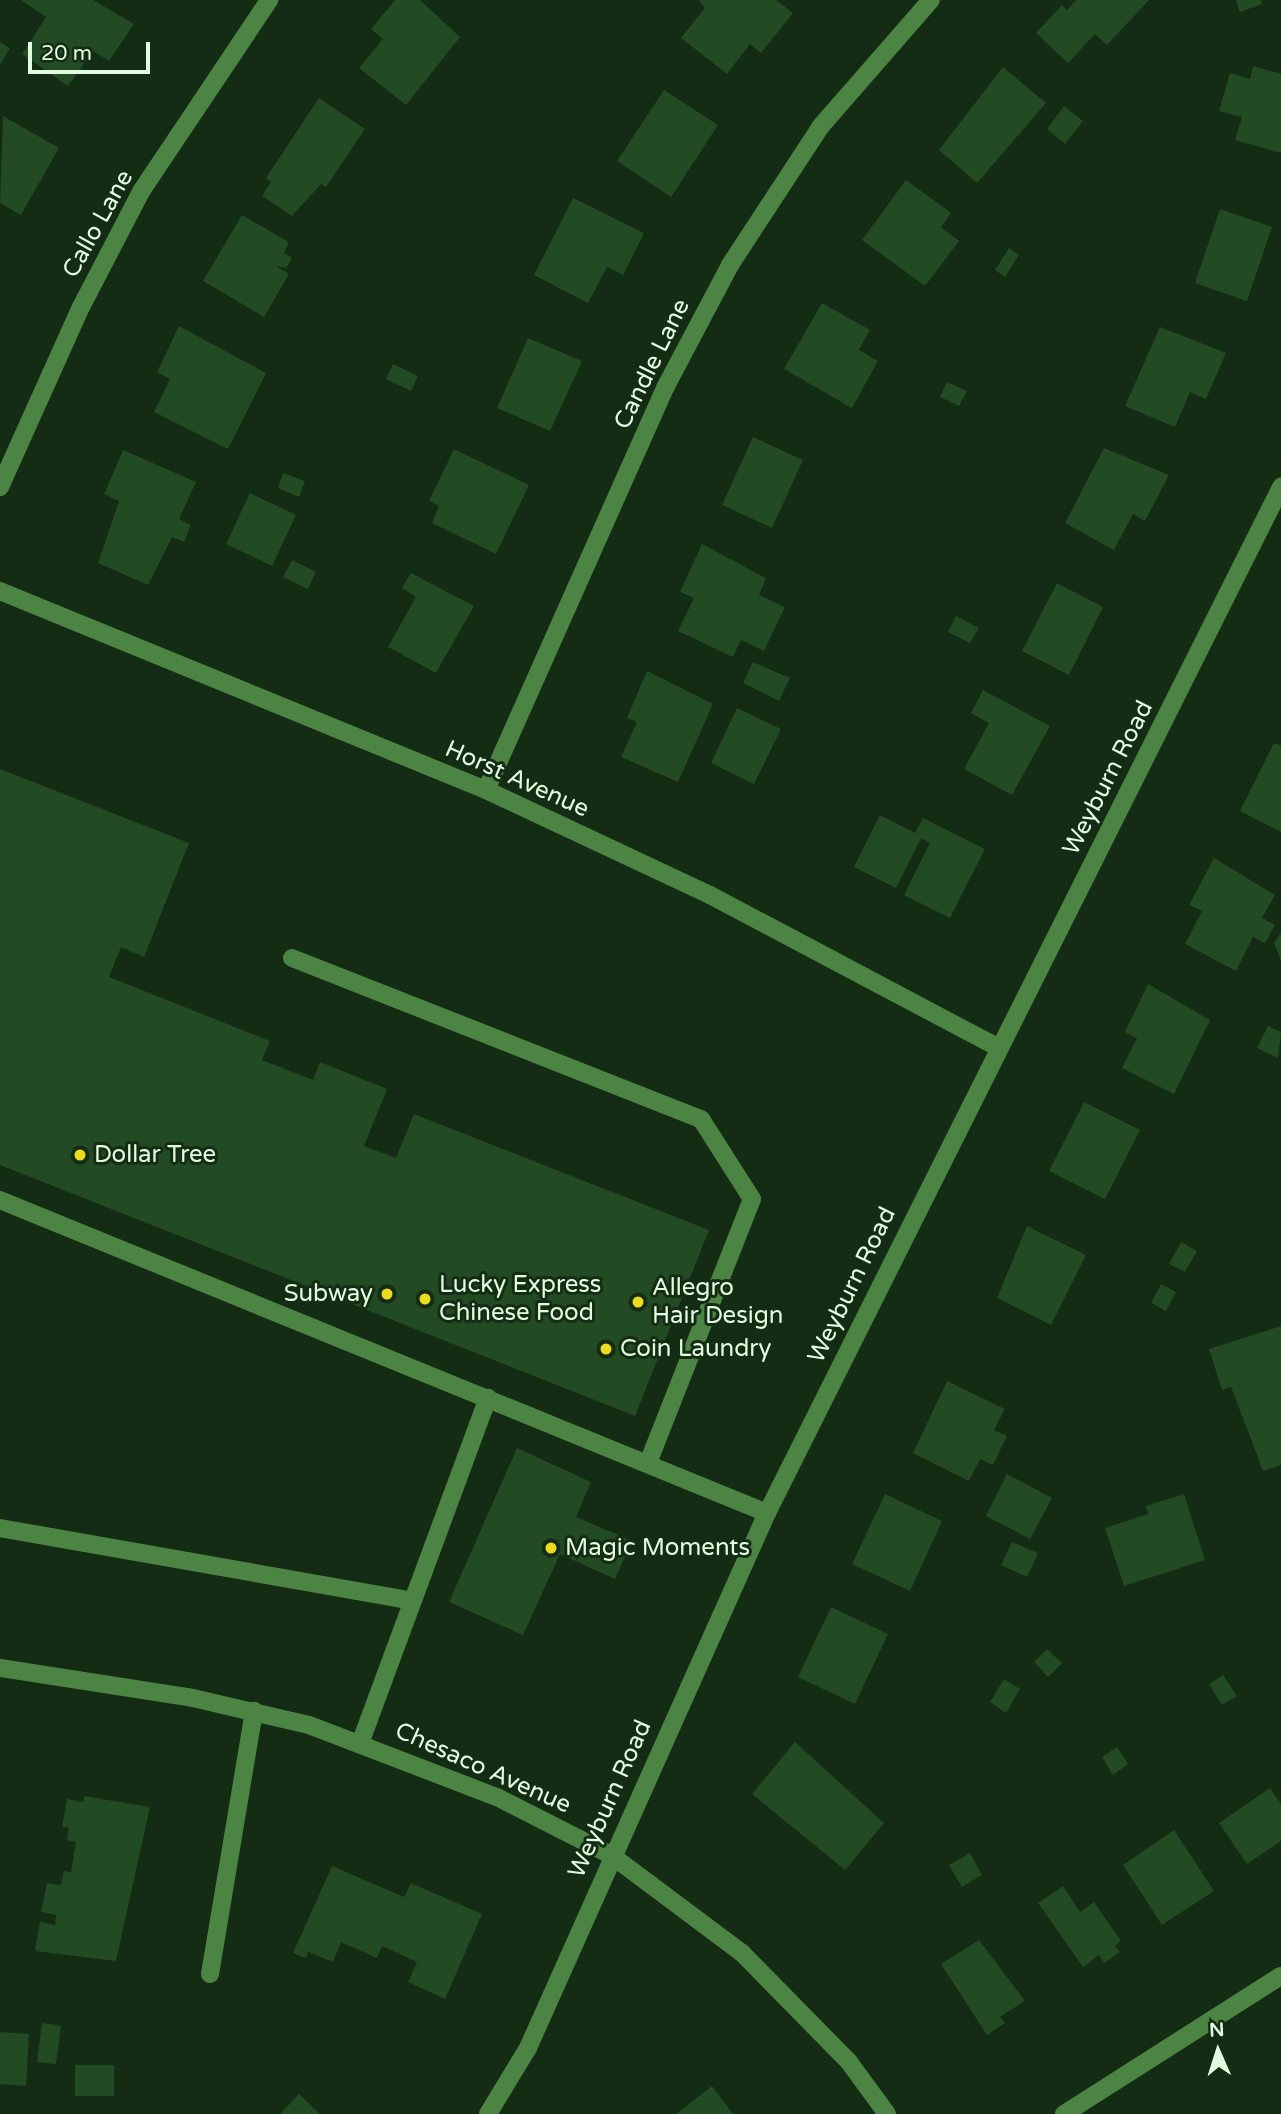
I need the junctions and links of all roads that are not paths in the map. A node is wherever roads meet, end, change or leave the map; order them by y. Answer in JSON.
{"nodes":[{"id":1,"x":269,"y":0,"type":"edge"},
{"id":2,"x":931,"y":0,"type":"edge"},
{"id":3,"x":0,"y":487,"type":"edge"},
{"id":4,"x":1281,"y":487,"type":"edge"},
{"id":5,"x":0,"y":591,"type":"edge"},
{"id":6,"x":486,"y":790,"type":"junction"},
{"id":7,"x":292,"y":958,"type":"dead end"},
{"id":8,"x":997,"y":1047,"type":"junction"},
{"id":9,"x":0,"y":1200,"type":"edge"},
{"id":10,"x":488,"y":1398,"type":"junction"},
{"id":11,"x":648,"y":1463,"type":"junction"},
{"id":12,"x":767,"y":1513,"type":"junction"},
{"id":13,"x":0,"y":1528,"type":"edge"},
{"id":14,"x":412,"y":1601,"type":"junction"},
{"id":15,"x":0,"y":1668,"type":"edge"},
{"id":16,"x":254,"y":1712,"type":"junction"},
{"id":17,"x":361,"y":1741,"type":"junction"},
{"id":18,"x":611,"y":1855,"type":"junction"},
{"id":19,"x":210,"y":1974,"type":"dead end"},
{"id":20,"x":1281,"y":1976,"type":"edge"},
{"id":21,"x":488,"y":2114,"type":"edge"},
{"id":22,"x":887,"y":2114,"type":"edge"},
{"id":23,"x":1065,"y":2114,"type":"edge"}],
"edges":[{"from":1,"to":3,"type":"street","name":"Callo Lane"},
{"from":2,"to":6,"type":"street","name":"Candle Lane"},
{"from":4,"to":8,"type":"street","name":"Weyburn Road"},
{"from":5,"to":6,"type":"street","name":"Horst Avenue"},
{"from":6,"to":8,"type":"street","name":"Horst Avenue"},
{"from":7,"to":11,"type":"street"},
{"from":8,"to":12,"type":"street","name":"Weyburn Road"},
{"from":9,"to":10,"type":"street"},
{"from":10,"to":11,"type":"street"},
{"from":10,"to":14,"type":"street"},
{"from":11,"to":12,"type":"street"},
{"from":12,"to":18,"type":"street","name":"Weyburn Road"},
{"from":13,"to":14,"type":"street"},
{"from":14,"to":17,"type":"street"},
{"from":15,"to":16,"type":"street","name":"Chesaco Avenue"},
{"from":16,"to":17,"type":"street","name":"Chesaco Avenue"},
{"from":16,"to":19,"type":"street"},
{"from":17,"to":18,"type":"street","name":"Chesaco Avenue"},
{"from":18,"to":21,"type":"street","name":"Weyburn Road"},
{"from":18,"to":22,"type":"street","name":"Chesaco Avenue"},
{"from":20,"to":23,"type":"street"}]}
